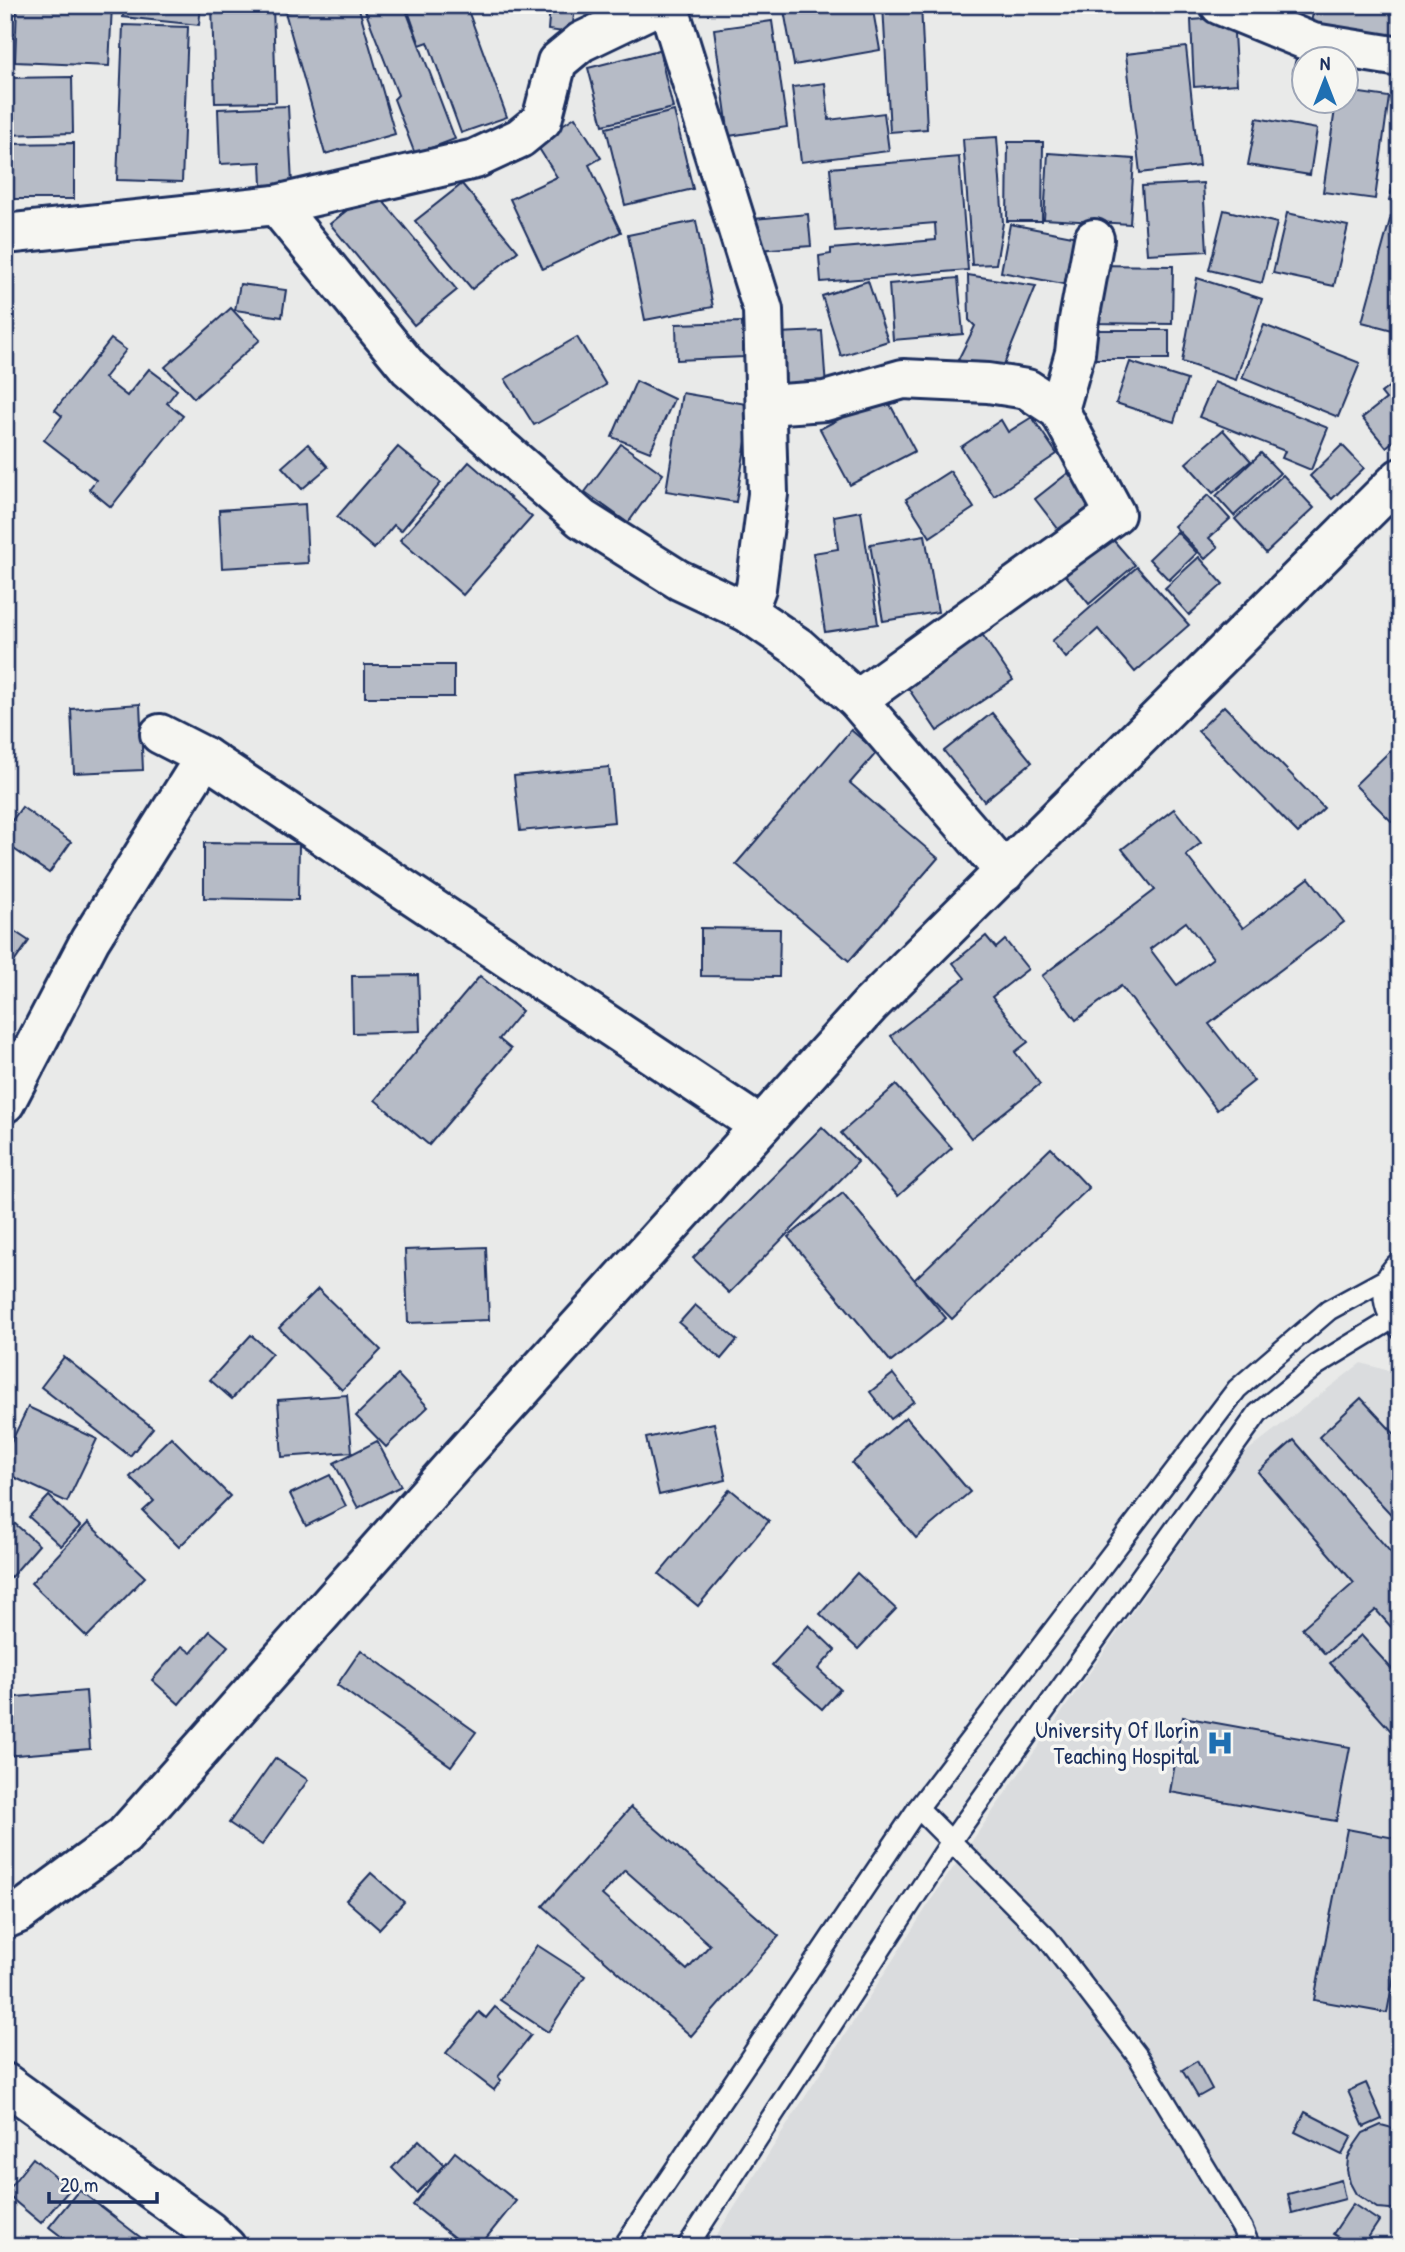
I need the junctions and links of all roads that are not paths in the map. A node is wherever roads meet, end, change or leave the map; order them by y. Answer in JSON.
{"nodes":[{"id":1,"x":658,"y":5,"type":"edge"},
{"id":2,"x":668,"y":5,"type":"edge"},
{"id":3,"x":1220,"y":5,"type":"edge"},
{"id":4,"x":1400,"y":57,"type":"edge"},
{"id":5,"x":276,"y":205,"type":"junction"},
{"id":6,"x":5,"y":234,"type":"edge"},
{"id":7,"x":1094,"y":239,"type":"dead end"},
{"id":8,"x":766,"y":405,"type":"junction"},
{"id":9,"x":1059,"y":410,"type":"junction"},
{"id":10,"x":1400,"y":478,"type":"edge"},
{"id":11,"x":747,"y":611,"type":"junction"},
{"id":12,"x":858,"y":700,"type":"junction"},
{"id":13,"x":160,"y":734,"type":"dead end"},
{"id":14,"x":205,"y":757,"type":"junction"},
{"id":15,"x":1005,"y":872,"type":"junction"},
{"id":16,"x":5,"y":1103,"type":"edge"},
{"id":17,"x":760,"y":1126,"type":"junction"},
{"id":18,"x":1400,"y":1261,"type":"edge"},
{"id":19,"x":1386,"y":1279,"type":"junction"},
{"id":20,"x":1395,"y":1325,"type":"edge"},
{"id":21,"x":918,"y":1808,"type":"junction"},
{"id":22,"x":952,"y":1840,"type":"junction"},
{"id":23,"x":5,"y":1919,"type":"edge"},
{"id":24,"x":5,"y":2083,"type":"edge"},
{"id":25,"x":226,"y":2247,"type":"edge"},
{"id":26,"x":623,"y":2247,"type":"edge"},
{"id":27,"x":687,"y":2247,"type":"edge"},
{"id":28,"x":1250,"y":2247,"type":"edge"}],
"edges":[{"from":1,"to":5,"type":"street"},
{"from":2,"to":8,"type":"street"},
{"from":3,"to":4,"type":"street"},
{"from":5,"to":6,"type":"street"},
{"from":5,"to":11,"type":"street"},
{"from":7,"to":9,"type":"street"},
{"from":8,"to":9,"type":"street"},
{"from":8,"to":11,"type":"street"},
{"from":9,"to":12,"type":"street"},
{"from":10,"to":15,"type":"street"},
{"from":11,"to":12,"type":"street"},
{"from":12,"to":15,"type":"street"},
{"from":13,"to":14,"type":"street"},
{"from":14,"to":16,"type":"street"},
{"from":14,"to":17,"type":"street"},
{"from":15,"to":17,"type":"street"},
{"from":17,"to":23,"type":"street"},
{"from":18,"to":19,"type":"lane"},
{"from":19,"to":20,"type":"lane"},
{"from":19,"to":21,"type":"lane"},
{"from":20,"to":22,"type":"lane"},
{"from":21,"to":22,"type":"lane"},
{"from":21,"to":26,"type":"lane"},
{"from":22,"to":27,"type":"lane"},
{"from":22,"to":28,"type":"lane"},
{"from":24,"to":25,"type":"street"}]}
